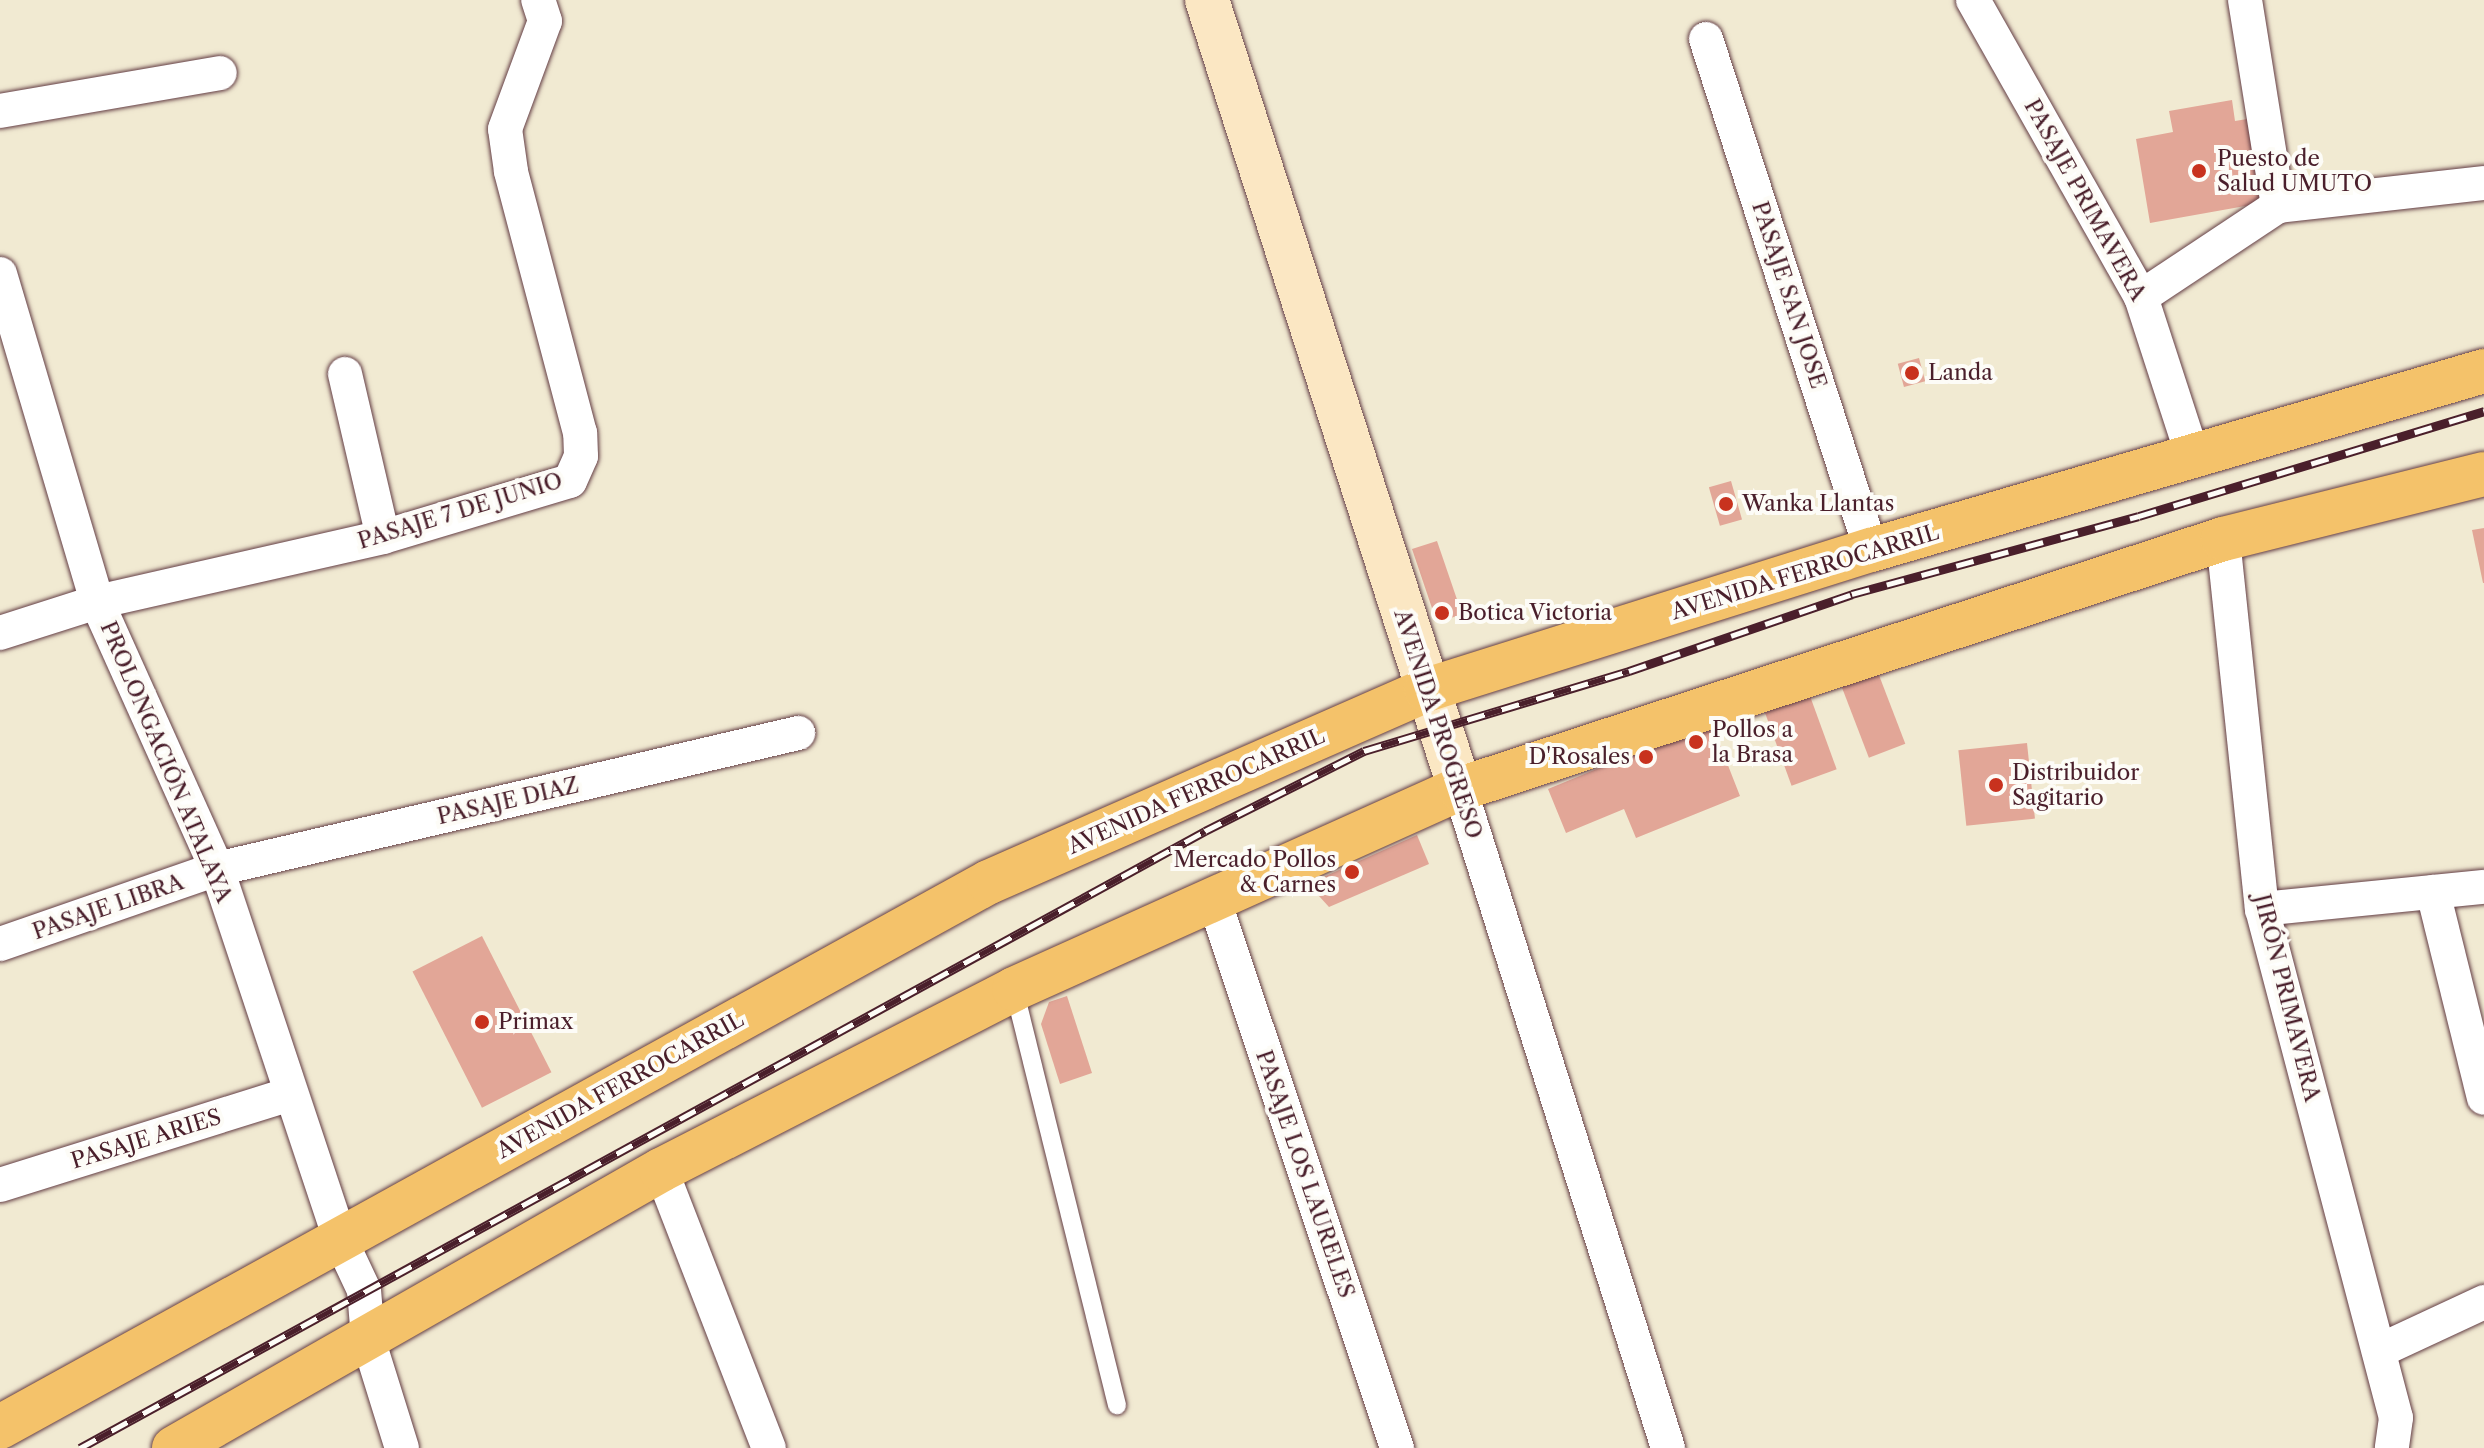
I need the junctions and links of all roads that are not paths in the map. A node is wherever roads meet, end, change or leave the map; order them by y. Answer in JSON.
{"nodes":[{"id":1,"x":538,"y":0,"type":"edge"},
{"id":2,"x":1207,"y":0,"type":"edge"},
{"id":3,"x":1973,"y":0,"type":"edge"},
{"id":4,"x":2245,"y":0,"type":"edge"},
{"id":5,"x":1706,"y":39,"type":"dead end"},
{"id":6,"x":220,"y":73,"type":"dead end"},
{"id":7,"x":0,"y":111,"type":"edge"},
{"id":8,"x":2484,"y":183,"type":"edge"},
{"id":9,"x":2278,"y":206,"type":"junction"},
{"id":10,"x":0,"y":274,"type":"edge"},
{"id":11,"x":2141,"y":297,"type":"junction"},
{"id":12,"x":5,"y":319,"type":"edge"},
{"id":13,"x":2484,"y":371,"type":"edge"},
{"id":14,"x":345,"y":374,"type":"dead end"},
{"id":15,"x":2192,"y":454,"type":"junction"},
{"id":16,"x":2484,"y":474,"type":"edge"},
{"id":17,"x":383,"y":537,"type":"junction"},
{"id":18,"x":2223,"y":539,"type":"junction"},
{"id":19,"x":1871,"y":550,"type":"junction"},
{"id":20,"x":97,"y":602,"type":"junction"},
{"id":21,"x":0,"y":633,"type":"edge"},
{"id":22,"x":1426,"y":690,"type":"junction"},
{"id":23,"x":798,"y":733,"type":"dead end"},
{"id":24,"x":1460,"y":789,"type":"junction"},
{"id":25,"x":217,"y":869,"type":"junction"},
{"id":26,"x":2484,"y":887,"type":"edge"},
{"id":27,"x":2433,"y":892,"type":"junction"},
{"id":28,"x":1214,"y":900,"type":"junction"},
{"id":29,"x":2262,"y":909,"type":"junction"},
{"id":30,"x":0,"y":944,"type":"edge"},
{"id":31,"x":1014,"y":989,"type":"junction"},
{"id":32,"x":291,"y":1094,"type":"junction"},
{"id":33,"x":2484,"y":1098,"type":"edge"},
{"id":34,"x":661,"y":1170,"type":"junction"},
{"id":35,"x":0,"y":1185,"type":"edge"},
{"id":36,"x":340,"y":1239,"type":"junction"},
{"id":37,"x":2484,"y":1302,"type":"edge"},
{"id":38,"x":368,"y":1339,"type":"junction"},
{"id":39,"x":2379,"y":1351,"type":"junction"},
{"id":40,"x":1117,"y":1405,"type":"dead end"},
{"id":41,"x":0,"y":1427,"type":"edge"},
{"id":42,"x":174,"y":1448,"type":"edge"},
{"id":43,"x":402,"y":1448,"type":"edge"},
{"id":44,"x":769,"y":1448,"type":"edge"},
{"id":45,"x":1397,"y":1448,"type":"edge"},
{"id":46,"x":1668,"y":1448,"type":"edge"},
{"id":47,"x":2392,"y":1448,"type":"edge"}],
"edges":[{"from":1,"to":17,"type":"street","name":"PASAJE 7 DE JUNIO"},
{"from":2,"to":22,"type":"street","name":"AVENIDA PROGRESO"},
{"from":3,"to":11,"type":"street","name":"PASAJE PRIMAVERA"},
{"from":4,"to":9,"type":"street"},
{"from":5,"to":19,"type":"street","name":"PASAJE SAN JOSE"},
{"from":6,"to":7,"type":"street"},
{"from":8,"to":9,"type":"street"},
{"from":9,"to":11,"type":"street"},
{"from":10,"to":12,"type":"street","name":"PROLONGACIÓN ATALAYA"},
{"from":11,"to":15,"type":"street","name":"PASAJE PRIMAVERA"},
{"from":12,"to":20,"type":"street","name":"PROLONGACIÓN ATALAYA"},
{"from":13,"to":15,"type":"main road","name":"AVENIDA FERROCARRIL"},
{"from":14,"to":17,"type":"street"},
{"from":15,"to":19,"type":"main road","name":"AVENIDA FERROCARRIL"},
{"from":16,"to":18,"type":"main road"},
{"from":17,"to":20,"type":"street","name":"PASAJE 7 DE JUNIO"},
{"from":18,"to":24,"type":"main road"},
{"from":18,"to":29,"type":"street","name":"JIRÓN PRIMAVERA"},
{"from":19,"to":22,"type":"main road","name":"AVENIDA FERROCARRIL"},
{"from":20,"to":21,"type":"street","name":"PASAJE 7 DE JUNIO"},
{"from":20,"to":25,"type":"street","name":"PROLONGACIÓN ATALAYA"},
{"from":22,"to":24,"type":"street","name":"AVENIDA PROGRESO"},
{"from":22,"to":36,"type":"main road","name":"AVENIDA FERROCARRIL"},
{"from":23,"to":25,"type":"street","name":"PASAJE DIAZ"},
{"from":24,"to":28,"type":"main road"},
{"from":24,"to":46,"type":"street","name":"AVENIDA PROGRESO"},
{"from":25,"to":30,"type":"street","name":"PASAJE LIBRA"},
{"from":25,"to":32,"type":"street","name":"PROLONGACIÓN ATALAYA"},
{"from":26,"to":27,"type":"street"},
{"from":27,"to":29,"type":"street"},
{"from":27,"to":33,"type":"street"},
{"from":28,"to":31,"type":"main road"},
{"from":28,"to":45,"type":"street","name":"PASAJE LOS LAURELES"},
{"from":29,"to":39,"type":"street","name":"JIRÓN PRIMAVERA"},
{"from":31,"to":34,"type":"main road"},
{"from":31,"to":40,"type":"lane"},
{"from":32,"to":35,"type":"street","name":"PASAJE ARIES"},
{"from":32,"to":36,"type":"street","name":"PROLONGACIÓN ATALAYA"},
{"from":34,"to":38,"type":"main road"},
{"from":34,"to":44,"type":"street"},
{"from":36,"to":38,"type":"street","name":"PROLONGACIÓN ATALAYA"},
{"from":36,"to":41,"type":"main road","name":"AVENIDA FERROCARRIL"},
{"from":37,"to":39,"type":"street"},
{"from":38,"to":42,"type":"main road"},
{"from":38,"to":43,"type":"street"},
{"from":39,"to":47,"type":"street","name":"JIRÓN PRIMAVERA"}]}
